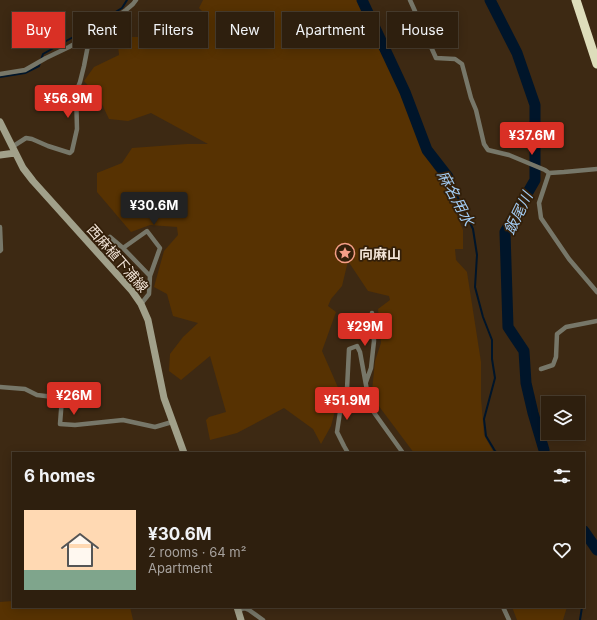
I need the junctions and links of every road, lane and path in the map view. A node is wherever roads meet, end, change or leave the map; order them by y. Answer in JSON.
{"nodes":[{"id":1,"x":136,"y":0,"type":"edge"},
{"id":2,"x":410,"y":0,"type":"edge"},
{"id":3,"x":576,"y":0,"type":"edge"},
{"id":4,"x":123,"y":12,"type":"edge"},
{"id":5,"x":73,"y":45,"type":"edge"},
{"id":6,"x":87,"y":48,"type":"edge"},
{"id":7,"x":597,"y":64,"type":"edge"},
{"id":8,"x":0,"y":74,"type":"edge"},
{"id":9,"x":0,"y":122,"type":"edge"},
{"id":10,"x":14,"y":150,"type":"junction"},
{"id":11,"x":0,"y":155,"type":"edge"},
{"id":12,"x":597,"y":169,"type":"edge"},
{"id":13,"x":547,"y":172,"type":"junction"},
{"id":14,"x":0,"y":227,"type":"edge"},
{"id":15,"x":110,"y":237,"type":"dead end"},
{"id":16,"x":123,"y":248,"type":"junction"},
{"id":17,"x":0,"y":251,"type":"edge"},
{"id":18,"x":150,"y":276,"type":"junction"},
{"id":19,"x":597,"y":292,"type":"edge"},
{"id":20,"x":141,"y":304,"type":"junction"},
{"id":21,"x":372,"y":313,"type":"dead end"},
{"id":22,"x":597,"y":321,"type":"edge"},
{"id":23,"x":541,"y":369,"type":"dead end"},
{"id":24,"x":365,"y":382,"type":"junction"},
{"id":25,"x":0,"y":387,"type":"edge"},
{"id":26,"x":172,"y":422,"type":"junction"},
{"id":27,"x":184,"y":452,"type":"edge"},
{"id":28,"x":347,"y":452,"type":"edge"},
{"id":29,"x":402,"y":452,"type":"edge"},
{"id":30,"x":503,"y":608,"type":"edge"},
{"id":31,"x":238,"y":609,"type":"edge"},
{"id":32,"x":241,"y":620,"type":"edge"},
{"id":33,"x":263,"y":620,"type":"edge"},
{"id":34,"x":509,"y":620,"type":"edge"}],
"edges":[{"from":1,"to":4,"type":"street"},
{"from":2,"to":13,"type":"street"},
{"from":3,"to":7,"type":"highway"},
{"from":5,"to":8,"type":"street"},
{"from":6,"to":10,"type":"street"},
{"from":9,"to":10,"type":"main road","name":"西麻植下浦線"},
{"from":10,"to":11,"type":"main road"},
{"from":10,"to":20,"type":"main road","name":"西麻植下浦線"},
{"from":12,"to":13,"type":"street"},
{"from":13,"to":19,"type":"street"},
{"from":14,"to":17,"type":"street"},
{"from":15,"to":16,"type":"street"},
{"from":16,"to":18,"type":"street"},
{"from":16,"to":18,"type":"street"},
{"from":18,"to":20,"type":"street"},
{"from":20,"to":26,"type":"main road","name":"西麻植下浦線"},
{"from":21,"to":24,"type":"street"},
{"from":22,"to":23,"type":"street"},
{"from":24,"to":28,"type":"street"},
{"from":24,"to":29,"type":"street"},
{"from":25,"to":26,"type":"street"},
{"from":26,"to":27,"type":"main road","name":"西麻植下浦線"},
{"from":30,"to":34,"type":"street"},
{"from":31,"to":32,"type":"main road"},
{"from":31,"to":33,"type":"street"}]}
